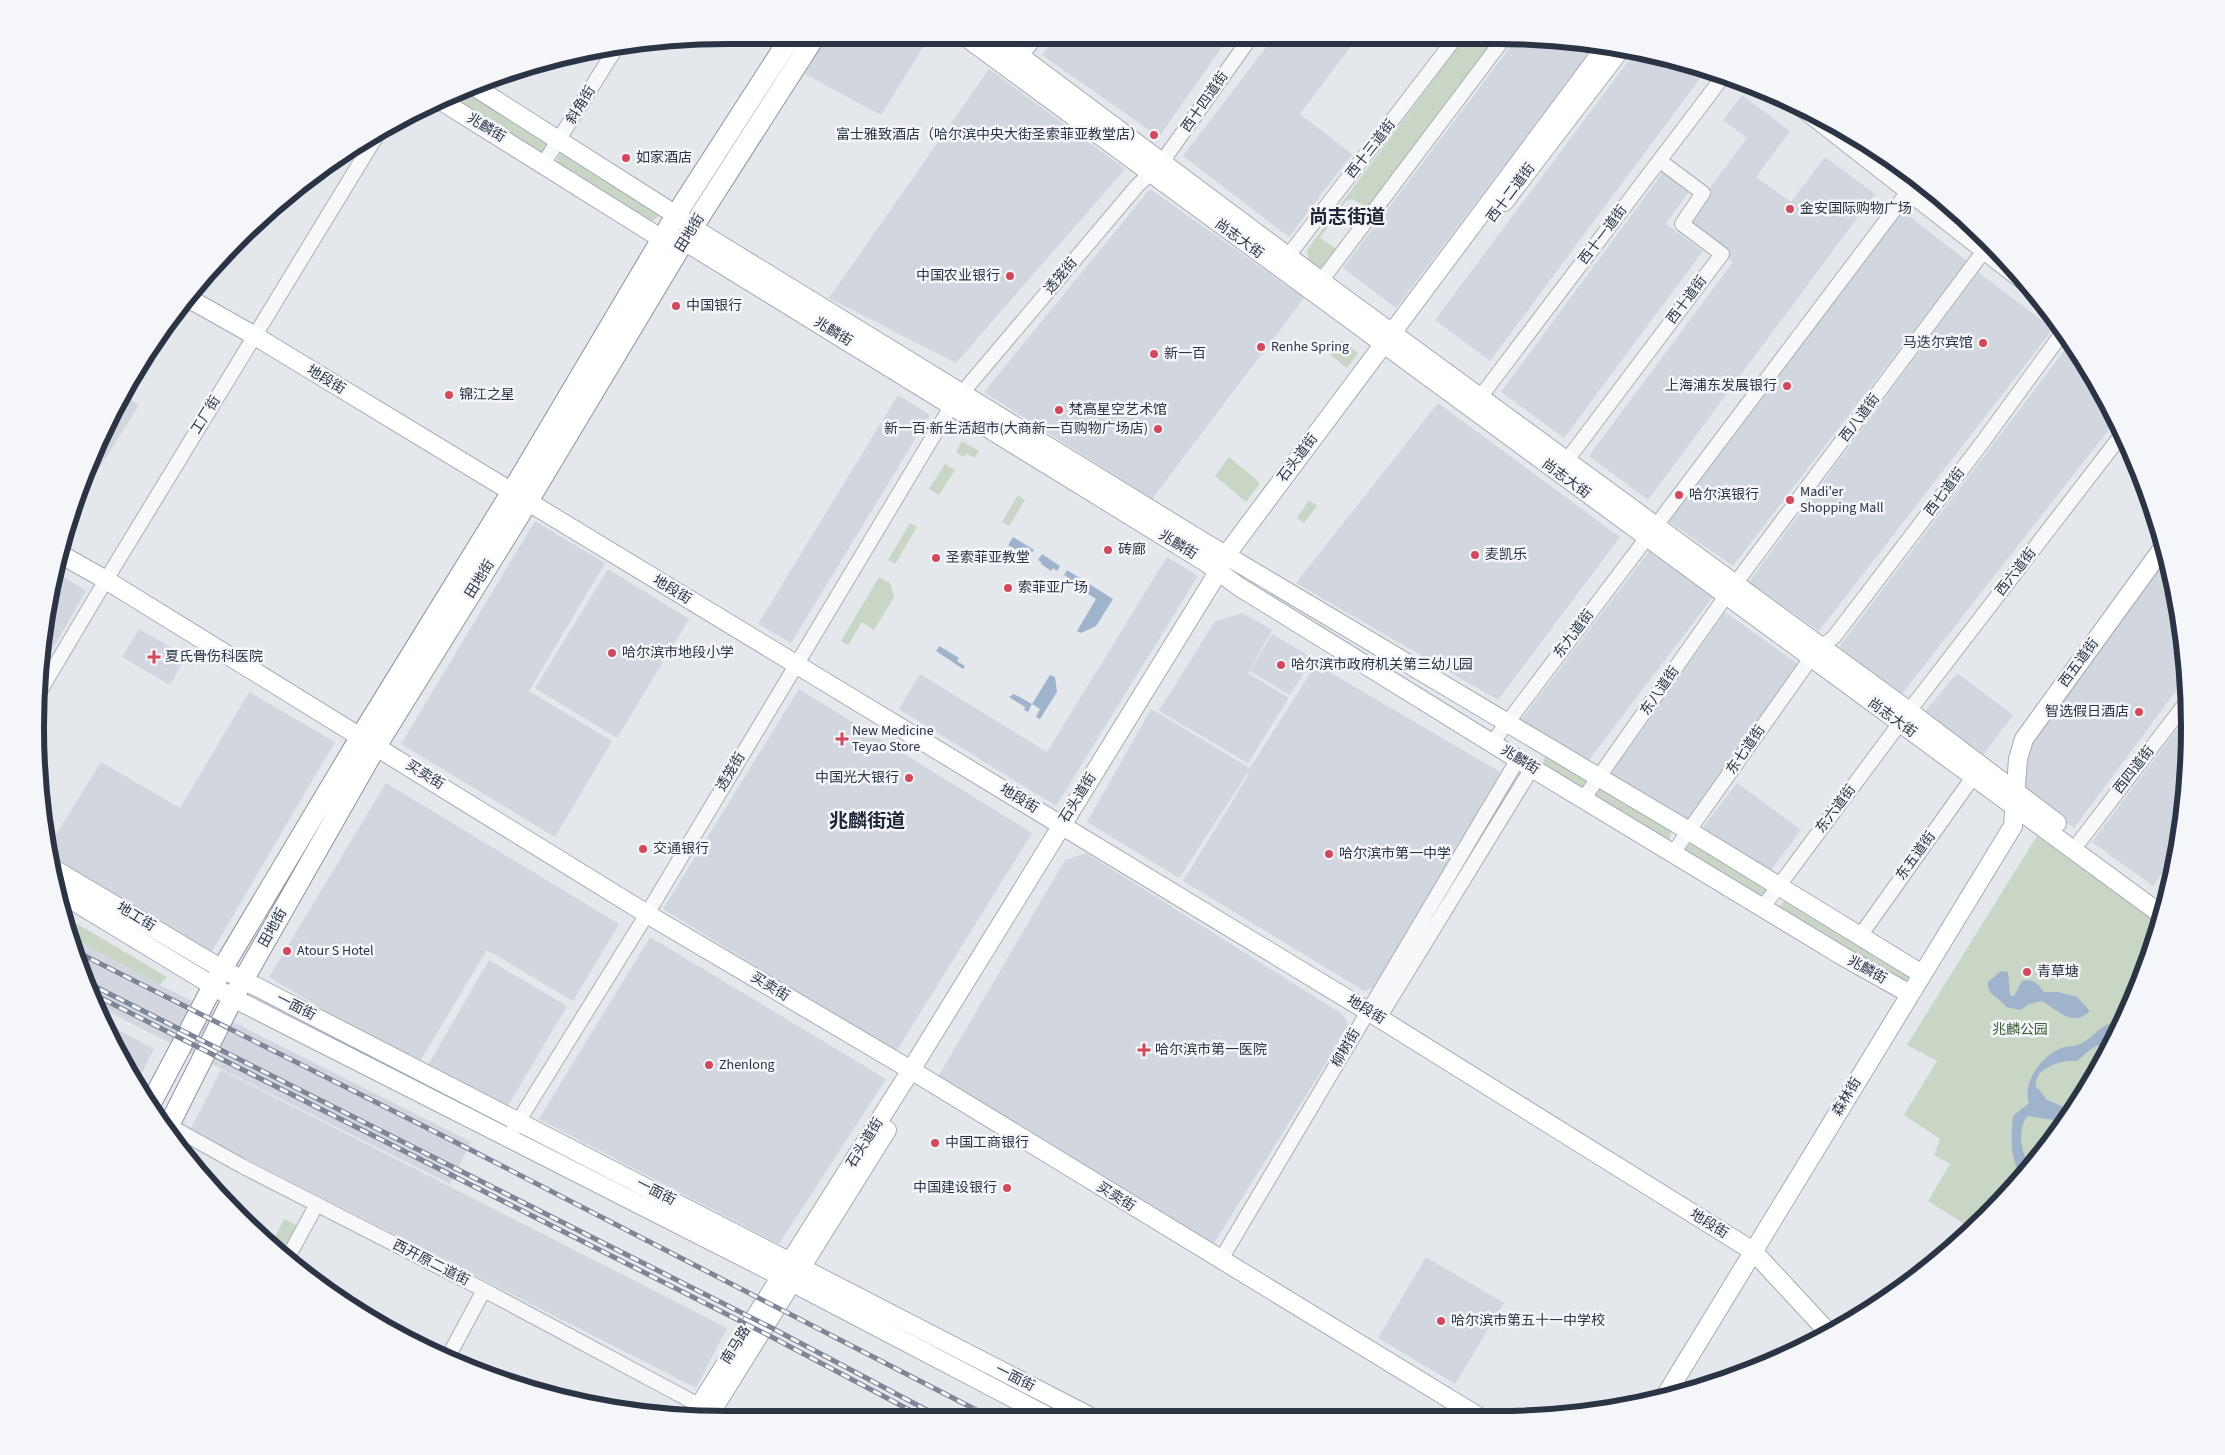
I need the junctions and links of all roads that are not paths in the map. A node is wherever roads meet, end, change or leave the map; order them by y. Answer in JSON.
{"nodes":[{"id":1,"x":786,"y":44,"type":"edge"},
{"id":2,"x":810,"y":44,"type":"edge"},
{"id":3,"x":975,"y":44,"type":"edge"},
{"id":4,"x":1004,"y":44,"type":"edge"},
{"id":5,"x":1031,"y":44,"type":"edge"},
{"id":6,"x":1246,"y":44,"type":"edge"},
{"id":7,"x":1451,"y":44,"type":"edge"},
{"id":8,"x":1500,"y":44,"type":"edge"},
{"id":9,"x":1602,"y":52,"type":"edge"},
{"id":10,"x":613,"y":54,"type":"edge"},
{"id":11,"x":1617,"y":55,"type":"edge"},
{"id":12,"x":1021,"y":56,"type":"junction"},
{"id":13,"x":1720,"y":81,"type":"edge"},
{"id":14,"x":481,"y":90,"type":"edge"},
{"id":15,"x":447,"y":104,"type":"edge"},
{"id":16,"x":1833,"y":132,"type":"edge"},
{"id":17,"x":559,"y":140,"type":"junction"},
{"id":18,"x":371,"y":144,"type":"edge"},
{"id":19,"x":1660,"y":161,"type":"junction"},
{"id":20,"x":544,"y":163,"type":"junction"},
{"id":21,"x":1156,"y":168,"type":"junction"},
{"id":22,"x":1907,"y":193,"type":"junction"},
{"id":23,"x":676,"y":215,"type":"junction"},
{"id":24,"x":1958,"y":222,"type":"edge"},
{"id":25,"x":1954,"y":230,"type":"junction"},
{"id":26,"x":688,"y":235,"type":"junction"},
{"id":27,"x":662,"y":239,"type":"junction"},
{"id":28,"x":1983,"y":252,"type":"junction"},
{"id":29,"x":1288,"y":256,"type":"junction"},
{"id":30,"x":2003,"y":268,"type":"edge"},
{"id":31,"x":1321,"y":281,"type":"junction"},
{"id":32,"x":193,"y":301,"type":"edge"},
{"id":33,"x":255,"y":336,"type":"junction"},
{"id":34,"x":2059,"y":338,"type":"edge"},
{"id":35,"x":1392,"y":342,"type":"junction"},
{"id":36,"x":1481,"y":396,"type":"junction"},
{"id":37,"x":957,"y":399,"type":"junction"},
{"id":38,"x":2118,"y":440,"type":"edge"},
{"id":39,"x":1567,"y":460,"type":"junction"},
{"id":40,"x":519,"y":498,"type":"junction"},
{"id":41,"x":1652,"y":532,"type":"junction"},
{"id":42,"x":2159,"y":554,"type":"edge"},
{"id":43,"x":66,"y":557,"type":"edge"},
{"id":44,"x":1226,"y":566,"type":"junction"},
{"id":45,"x":106,"y":580,"type":"junction"},
{"id":46,"x":1731,"y":590,"type":"junction"},
{"id":47,"x":1816,"y":653,"type":"junction"},
{"id":48,"x":796,"y":664,"type":"junction"},
{"id":49,"x":45,"y":682,"type":"edge"},
{"id":50,"x":2181,"y":710,"type":"edge"},
{"id":51,"x":1904,"y":717,"type":"junction"},
{"id":52,"x":1507,"y":723,"type":"junction"},
{"id":53,"x":369,"y":741,"type":"junction"},
{"id":54,"x":1492,"y":743,"type":"junction"},
{"id":55,"x":1525,"y":764,"type":"junction"},
{"id":56,"x":1598,"y":777,"type":"junction"},
{"id":57,"x":1973,"y":777,"type":"junction"},
{"id":58,"x":1584,"y":798,"type":"junction"},
{"id":59,"x":2014,"y":799,"type":"junction"},
{"id":60,"x":1065,"y":827,"type":"junction"},
{"id":61,"x":1689,"y":831,"type":"junction"},
{"id":62,"x":2080,"y":841,"type":"junction"},
{"id":63,"x":1673,"y":853,"type":"junction"},
{"id":64,"x":60,"y":872,"type":"edge"},
{"id":65,"x":1779,"y":886,"type":"junction"},
{"id":66,"x":65,"y":896,"type":"edge"},
{"id":67,"x":2159,"y":899,"type":"edge"},
{"id":68,"x":1763,"y":907,"type":"junction"},
{"id":69,"x":2156,"y":910,"type":"edge"},
{"id":70,"x":647,"y":914,"type":"junction"},
{"id":71,"x":1860,"y":936,"type":"junction"},
{"id":72,"x":222,"y":969,"type":"junction"},
{"id":73,"x":1922,"y":974,"type":"junction"},
{"id":74,"x":244,"y":980,"type":"junction"},
{"id":75,"x":212,"y":987,"type":"junction"},
{"id":76,"x":1910,"y":994,"type":"junction"},
{"id":77,"x":233,"y":998,"type":"junction"},
{"id":78,"x":1374,"y":1014,"type":"junction"},
{"id":79,"x":915,"y":1073,"type":"junction"},
{"id":80,"x":154,"y":1098,"type":"edge"},
{"id":81,"x":169,"y":1121,"type":"edge"},
{"id":82,"x":518,"y":1122,"type":"junction"},
{"id":83,"x":176,"y":1131,"type":"edge"},
{"id":84,"x":508,"y":1138,"type":"junction"},
{"id":85,"x":317,"y":1204,"type":"junction"},
{"id":86,"x":1753,"y":1251,"type":"junction"},
{"id":87,"x":290,"y":1253,"type":"edge"},
{"id":88,"x":1220,"y":1261,"type":"junction"},
{"id":89,"x":796,"y":1264,"type":"junction"},
{"id":90,"x":786,"y":1280,"type":"junction"},
{"id":91,"x":484,"y":1290,"type":"junction"},
{"id":92,"x":1824,"y":1328,"type":"edge"},
{"id":93,"x":451,"y":1352,"type":"edge"},
{"id":94,"x":1669,"y":1389,"type":"edge"},
{"id":95,"x":703,"y":1410,"type":"edge"},
{"id":96,"x":707,"y":1411,"type":"edge"},
{"id":97,"x":1038,"y":1411,"type":"edge"},
{"id":98,"x":1078,"y":1411,"type":"edge"},
{"id":99,"x":1469,"y":1411,"type":"edge"}],
"edges":[{"from":1,"to":23,"type":"highway","name":"田地街"},
{"from":2,"to":26,"type":"highway","name":"田地街"},
{"from":3,"to":21,"type":"main road","name":"尚志大街"},
{"from":4,"to":12,"type":"main road","name":"尚志大街"},
{"from":5,"to":12,"type":"street"},
{"from":6,"to":21,"type":"street","name":"西十四道街"},
{"from":7,"to":29,"type":"street","name":"西十三道街"},
{"from":8,"to":31,"type":"street"},
{"from":9,"to":35,"type":"main road","name":"西十二道街"},
{"from":10,"to":17,"type":"street","name":"斜角街"},
{"from":11,"to":35,"type":"main road","name":"西十二道街"},
{"from":12,"to":21,"type":"main road","name":"尚志大街"},
{"from":13,"to":19,"type":"street","name":"西十一道街"},
{"from":14,"to":17,"type":"main road","name":"兆麟街"},
{"from":15,"to":20,"type":"main road","name":"兆麟街"},
{"from":16,"to":22,"type":"street"},
{"from":17,"to":20,"type":"street","name":"斜角街"},
{"from":17,"to":23,"type":"main road","name":"兆麟街"},
{"from":18,"to":33,"type":"street","name":"工厂街"},
{"from":19,"to":36,"type":"street","name":"西十一道街"},
{"from":19,"to":39,"type":"street","name":"西十道街"},
{"from":20,"to":27,"type":"main road","name":"兆麟街"},
{"from":21,"to":29,"type":"main road","name":"尚志大街"},
{"from":21,"to":35,"type":"main road","name":"尚志大街"},
{"from":21,"to":37,"type":"street","name":"透笼街"},
{"from":22,"to":25,"type":"street"},
{"from":22,"to":41,"type":"street","name":"东九道街"},
{"from":23,"to":26,"type":"main road","name":"兆麟街"},
{"from":23,"to":27,"type":"highway","name":"田地街"},
{"from":24,"to":25,"type":"street"},
{"from":25,"to":28,"type":"street"},
{"from":26,"to":27,"type":"main road","name":"兆麟街"},
{"from":26,"to":37,"type":"main road","name":"兆麟街"},
{"from":26,"to":40,"type":"highway","name":"田地街"},
{"from":27,"to":40,"type":"highway","name":"田地街"},
{"from":28,"to":30,"type":"street"},
{"from":28,"to":46,"type":"street","name":"西八道街"},
{"from":29,"to":31,"type":"main road","name":"尚志大街"},
{"from":31,"to":35,"type":"main road","name":"尚志大街"},
{"from":32,"to":33,"type":"main road","name":"地段街"},
{"from":33,"to":40,"type":"main road","name":"地段街"},
{"from":33,"to":45,"type":"street","name":"工厂街"},
{"from":34,"to":47,"type":"street","name":"西七道街"},
{"from":35,"to":36,"type":"main road","name":"尚志大街"},
{"from":35,"to":41,"type":"main road","name":"尚志大街"},
{"from":35,"to":44,"type":"main road","name":"石头道街"},
{"from":36,"to":39,"type":"main road","name":"尚志大街"},
{"from":37,"to":44,"type":"main road","name":"兆麟街"},
{"from":37,"to":48,"type":"street","name":"透笼街"},
{"from":38,"to":51,"type":"street","name":"西六道街"},
{"from":39,"to":41,"type":"main road","name":"尚志大街"},
{"from":40,"to":48,"type":"main road","name":"地段街"},
{"from":40,"to":53,"type":"highway","name":"田地街"},
{"from":41,"to":46,"type":"main road","name":"尚志大街"},
{"from":41,"to":52,"type":"street","name":"东九道街"},
{"from":42,"to":59,"type":"main road","name":"西五道街"},
{"from":43,"to":45,"type":"main road","name":"买卖街"},
{"from":44,"to":52,"type":"main road","name":"兆麟街"},
{"from":44,"to":54,"type":"main road","name":"兆麟街"},
{"from":44,"to":60,"type":"main road","name":"石头道街"},
{"from":45,"to":49,"type":"street","name":"工厂街"},
{"from":45,"to":53,"type":"main road","name":"买卖街"},
{"from":46,"to":47,"type":"main road","name":"尚志大街"},
{"from":46,"to":56,"type":"street","name":"东八道街"},
{"from":47,"to":51,"type":"main road","name":"尚志大街"},
{"from":47,"to":61,"type":"street","name":"东七道街"},
{"from":48,"to":60,"type":"main road","name":"地段街"},
{"from":48,"to":70,"type":"street","name":"透笼街"},
{"from":50,"to":62,"type":"street","name":"西四道街"},
{"from":51,"to":57,"type":"main road","name":"尚志大街"},
{"from":51,"to":59,"type":"main road","name":"尚志大街"},
{"from":51,"to":65,"type":"street","name":"东六道街"},
{"from":52,"to":54,"type":"street","name":"东九道街"},
{"from":52,"to":56,"type":"main road","name":"兆麟街"},
{"from":53,"to":70,"type":"main road","name":"买卖街"},
{"from":53,"to":72,"type":"highway","name":"田地街"},
{"from":53,"to":74,"type":"highway","name":"田地街"},
{"from":54,"to":55,"type":"main road","name":"兆麟街"},
{"from":55,"to":58,"type":"main road","name":"兆麟街"},
{"from":55,"to":78,"type":"street","name":"柳树街"},
{"from":56,"to":58,"type":"street","name":"东八道街"},
{"from":56,"to":61,"type":"main road","name":"兆麟街"},
{"from":57,"to":59,"type":"main road","name":"尚志大街"},
{"from":57,"to":71,"type":"street","name":"东五道街"},
{"from":58,"to":63,"type":"main road","name":"兆麟街"},
{"from":59,"to":62,"type":"main road","name":"尚志大街"},
{"from":59,"to":69,"type":"main road","name":"尚志大街"},
{"from":59,"to":73,"type":"main road","name":"森林街"},
{"from":60,"to":78,"type":"main road","name":"地段街"},
{"from":60,"to":79,"type":"main road","name":"石头道街"},
{"from":61,"to":63,"type":"street","name":"东七道街"},
{"from":61,"to":65,"type":"main road","name":"兆麟街"},
{"from":62,"to":67,"type":"main road","name":"尚志大街"},
{"from":63,"to":68,"type":"main road","name":"兆麟街"},
{"from":64,"to":72,"type":"main road","name":"地工街"},
{"from":65,"to":68,"type":"street","name":"东六道街"},
{"from":65,"to":71,"type":"main road","name":"兆麟街"},
{"from":66,"to":75,"type":"main road","name":"地工街"},
{"from":68,"to":76,"type":"main road","name":"兆麟街"},
{"from":70,"to":79,"type":"main road","name":"买卖街"},
{"from":70,"to":82,"type":"street","name":"透笼街"},
{"from":71,"to":73,"type":"main road","name":"兆麟街"},
{"from":72,"to":74,"type":"main road","name":"一面街"},
{"from":72,"to":75,"type":"highway","name":"田地街"},
{"from":73,"to":76,"type":"main road","name":"森林街"},
{"from":74,"to":77,"type":"highway","name":"田地街"},
{"from":74,"to":82,"type":"main road","name":"一面街"},
{"from":75,"to":77,"type":"main road","name":"一面街"},
{"from":75,"to":80,"type":"highway","name":"田地街"},
{"from":76,"to":86,"type":"main road","name":"森林街"},
{"from":77,"to":81,"type":"highway","name":"田地街"},
{"from":77,"to":84,"type":"main road","name":"一面街"},
{"from":78,"to":86,"type":"main road","name":"地段街"},
{"from":78,"to":88,"type":"street","name":"柳树街"},
{"from":79,"to":88,"type":"main road","name":"买卖街"},
{"from":79,"to":89,"type":"main road","name":"石头道街"},
{"from":82,"to":84,"type":"street","name":"透笼街"},
{"from":82,"to":89,"type":"main road","name":"一面街"},
{"from":83,"to":85,"type":"street","name":"西开原二道街"},
{"from":84,"to":90,"type":"main road","name":"一面街"},
{"from":85,"to":87,"type":"street"},
{"from":85,"to":91,"type":"street","name":"西开原二道街"},
{"from":86,"to":92,"type":"main road","name":"地段街"},
{"from":86,"to":94,"type":"main road","name":"森林街"},
{"from":88,"to":99,"type":"main road","name":"买卖街"},
{"from":89,"to":90,"type":"main road","name":"石头道街"},
{"from":89,"to":98,"type":"main road","name":"一面街"},
{"from":90,"to":96,"type":"main road","name":"南马路"},
{"from":90,"to":97,"type":"main road","name":"一面街"},
{"from":91,"to":93,"type":"street"},
{"from":91,"to":95,"type":"street","name":"西开原二道街"}]}
